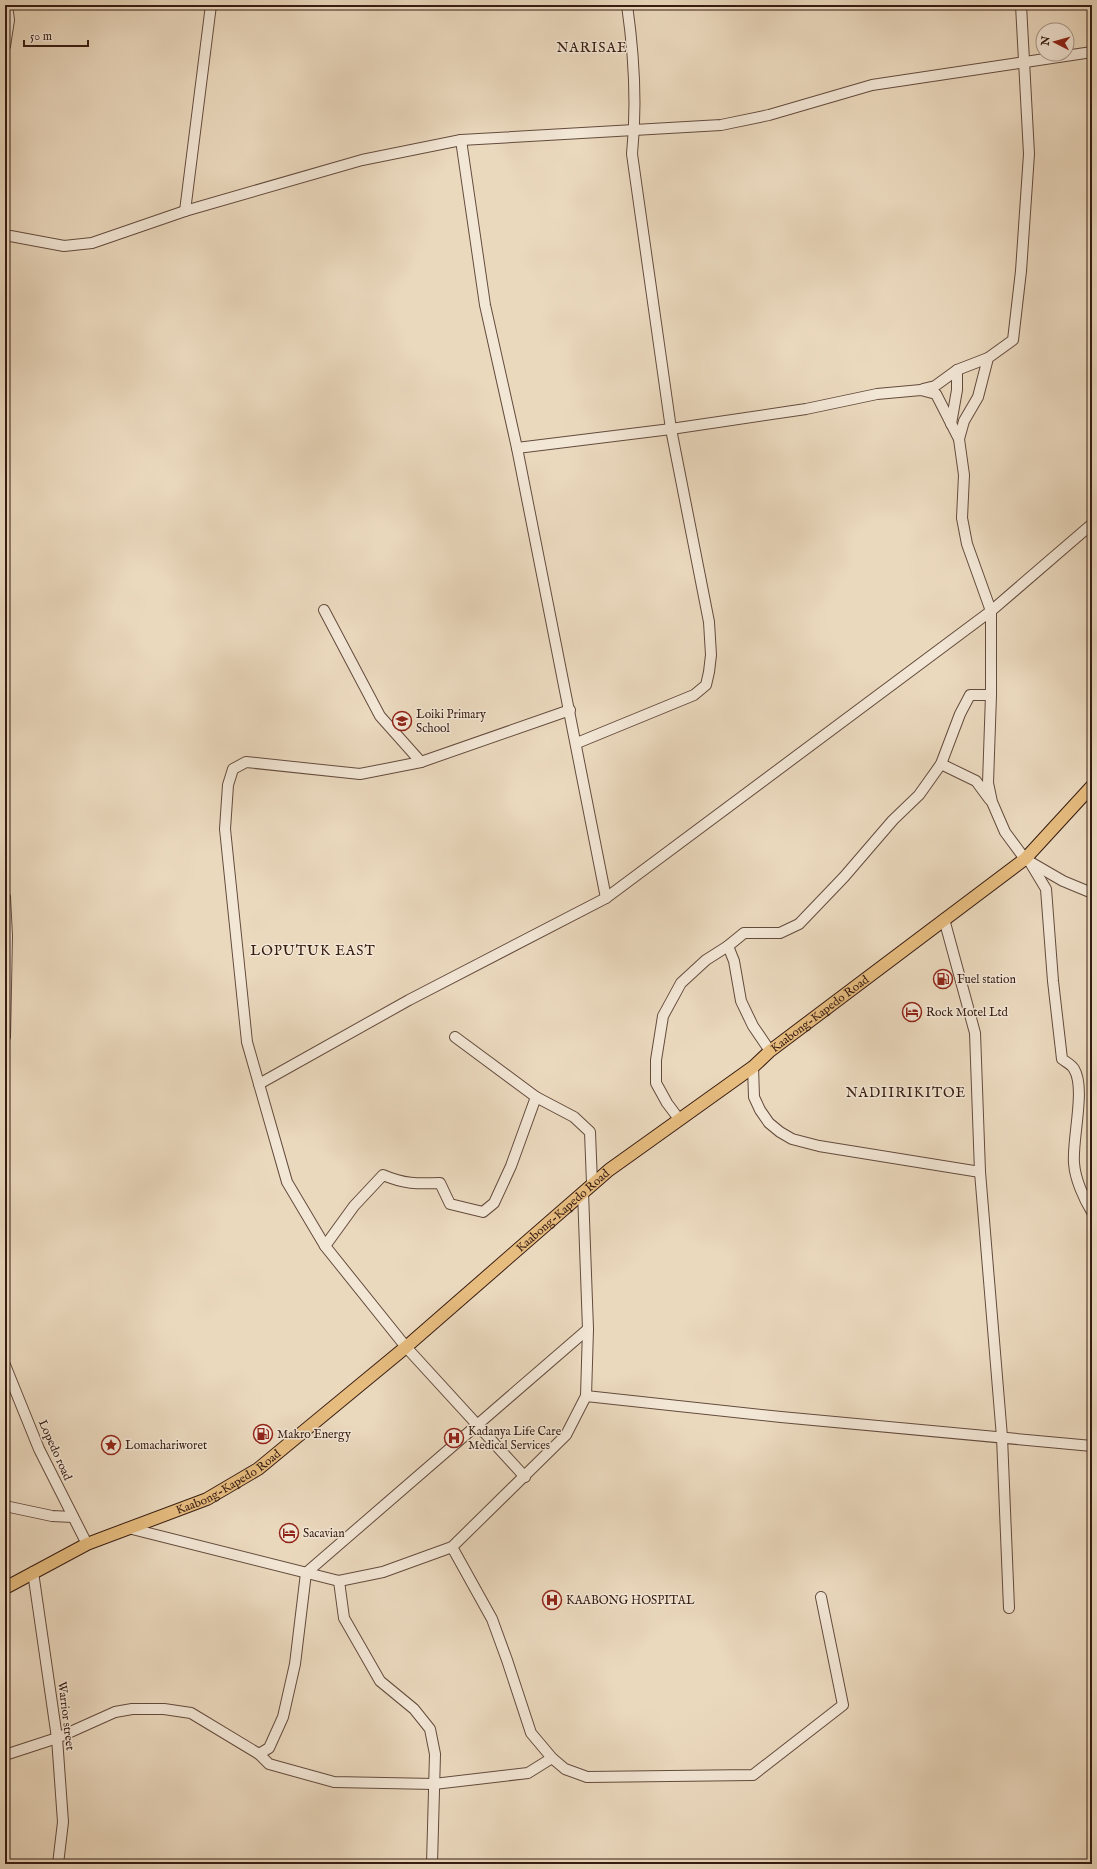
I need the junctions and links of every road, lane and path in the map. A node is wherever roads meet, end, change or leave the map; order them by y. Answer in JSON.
{"nodes":[{"id":1,"x":7,"y":5,"type":"edge"},
{"id":2,"x":211,"y":5,"type":"edge"},
{"id":3,"x":627,"y":5,"type":"edge"},
{"id":4,"x":1021,"y":5,"type":"edge"},
{"id":5,"x":5,"y":46,"type":"edge"},
{"id":6,"x":1092,"y":52,"type":"edge"},
{"id":7,"x":1024,"y":63,"type":"junction"},
{"id":8,"x":634,"y":132,"type":"junction"},
{"id":9,"x":461,"y":140,"type":"junction"},
{"id":10,"x":185,"y":211,"type":"junction"},
{"id":11,"x":5,"y":235,"type":"edge"},
{"id":12,"x":988,"y":358,"type":"junction"},
{"id":13,"x":957,"y":370,"type":"junction"},
{"id":14,"x":921,"y":390,"type":"junction"},
{"id":15,"x":951,"y":424,"type":"junction"},
{"id":16,"x":670,"y":429,"type":"junction"},
{"id":17,"x":959,"y":439,"type":"junction"},
{"id":18,"x":517,"y":448,"type":"junction"},
{"id":19,"x":1092,"y":524,"type":"edge"},
{"id":20,"x":324,"y":610,"type":"dead end"},
{"id":21,"x":991,"y":611,"type":"junction"},
{"id":22,"x":991,"y":695,"type":"junction"},
{"id":23,"x":570,"y":710,"type":"junction"},
{"id":24,"x":577,"y":743,"type":"junction"},
{"id":25,"x":420,"y":762,"type":"junction"},
{"id":26,"x":941,"y":764,"type":"junction"},
{"id":27,"x":1092,"y":786,"type":"edge"},
{"id":28,"x":992,"y":802,"type":"junction"},
{"id":29,"x":1028,"y":861,"type":"junction"},
{"id":30,"x":1092,"y":893,"type":"edge"},
{"id":31,"x":5,"y":897,"type":"edge"},
{"id":32,"x":606,"y":898,"type":"junction"},
{"id":33,"x":944,"y":919,"type":"junction"},
{"id":34,"x":728,"y":946,"type":"junction"},
{"id":35,"x":5,"y":1037,"type":"edge"},
{"id":36,"x":455,"y":1037,"type":"dead end"},
{"id":37,"x":770,"y":1051,"type":"junction"},
{"id":38,"x":753,"y":1067,"type":"junction"},
{"id":39,"x":259,"y":1084,"type":"junction"},
{"id":40,"x":536,"y":1097,"type":"junction"},
{"id":41,"x":679,"y":1119,"type":"junction"},
{"id":42,"x":980,"y":1172,"type":"junction"},
{"id":43,"x":592,"y":1184,"type":"junction"},
{"id":44,"x":583,"y":1192,"type":"junction"},
{"id":45,"x":1092,"y":1212,"type":"edge"},
{"id":46,"x":325,"y":1246,"type":"junction"},
{"id":47,"x":588,"y":1329,"type":"junction"},
{"id":48,"x":406,"y":1347,"type":"junction"},
{"id":49,"x":5,"y":1365,"type":"edge"},
{"id":50,"x":586,"y":1396,"type":"junction"},
{"id":51,"x":478,"y":1426,"type":"junction"},
{"id":52,"x":1002,"y":1437,"type":"junction"},
{"id":53,"x":1092,"y":1446,"type":"edge"},
{"id":54,"x":524,"y":1477,"type":"junction"},
{"id":55,"x":5,"y":1506,"type":"edge"},
{"id":56,"x":73,"y":1517,"type":"junction"},
{"id":57,"x":128,"y":1528,"type":"junction"},
{"id":58,"x":87,"y":1544,"type":"junction"},
{"id":59,"x":452,"y":1547,"type":"junction"},
{"id":60,"x":33,"y":1572,"type":"junction"},
{"id":61,"x":306,"y":1573,"type":"junction"},
{"id":62,"x":339,"y":1581,"type":"junction"},
{"id":63,"x":5,"y":1588,"type":"edge"},
{"id":64,"x":821,"y":1597,"type":"dead end"},
{"id":65,"x":1009,"y":1608,"type":"dead end"},
{"id":66,"x":57,"y":1738,"type":"junction"},
{"id":67,"x":259,"y":1754,"type":"junction"},
{"id":68,"x":5,"y":1756,"type":"edge"},
{"id":69,"x":552,"y":1758,"type":"junction"},
{"id":70,"x":434,"y":1784,"type":"junction"},
{"id":71,"x":58,"y":1864,"type":"edge"},
{"id":72,"x":432,"y":1864,"type":"edge"}],
"edges":[{"from":1,"to":5,"type":"street"},
{"from":2,"to":10,"type":"street"},
{"from":3,"to":8,"type":"street"},
{"from":4,"to":7,"type":"street"},
{"from":6,"to":7,"type":"street"},
{"from":7,"to":8,"type":"street"},
{"from":7,"to":12,"type":"street"},
{"from":8,"to":9,"type":"street"},
{"from":8,"to":16,"type":"street"},
{"from":9,"to":10,"type":"street"},
{"from":9,"to":18,"type":"street"},
{"from":10,"to":11,"type":"street"},
{"from":12,"to":13,"type":"street"},
{"from":12,"to":17,"type":"street"},
{"from":13,"to":14,"type":"street"},
{"from":13,"to":15,"type":"street"},
{"from":14,"to":15,"type":"street"},
{"from":14,"to":16,"type":"street"},
{"from":15,"to":17,"type":"street"},
{"from":16,"to":18,"type":"street"},
{"from":16,"to":24,"type":"street"},
{"from":17,"to":21,"type":"street"},
{"from":18,"to":23,"type":"street"},
{"from":19,"to":21,"type":"street"},
{"from":20,"to":25,"type":"street"},
{"from":21,"to":22,"type":"street"},
{"from":21,"to":32,"type":"street"},
{"from":22,"to":26,"type":"street"},
{"from":22,"to":28,"type":"street"},
{"from":23,"to":24,"type":"street"},
{"from":23,"to":25,"type":"street"},
{"from":24,"to":32,"type":"street"},
{"from":25,"to":39,"type":"street"},
{"from":26,"to":28,"type":"street"},
{"from":26,"to":34,"type":"street"},
{"from":27,"to":29,"type":"main road","name":"Kaabong-Kapedo Road"},
{"from":28,"to":29,"type":"street"},
{"from":29,"to":30,"type":"street"},
{"from":29,"to":33,"type":"main road","name":"Kaabong-Kapedo Road"},
{"from":29,"to":45,"type":"street"},
{"from":31,"to":35,"type":"street"},
{"from":32,"to":39,"type":"street"},
{"from":33,"to":37,"type":"main road","name":"Kaabong-Kapedo Road"},
{"from":33,"to":42,"type":"street"},
{"from":34,"to":37,"type":"street"},
{"from":34,"to":41,"type":"street"},
{"from":36,"to":40,"type":"street"},
{"from":37,"to":38,"type":"main road","name":"Kaabong-Kapedo Road"},
{"from":38,"to":41,"type":"main road","name":"Kaabong-Kapedo Road"},
{"from":38,"to":42,"type":"street"},
{"from":39,"to":46,"type":"street"},
{"from":40,"to":43,"type":"street"},
{"from":40,"to":46,"type":"street"},
{"from":41,"to":43,"type":"main road","name":"Kaabong-Kapedo Road"},
{"from":42,"to":52,"type":"street"},
{"from":43,"to":44,"type":"main road","name":"Kaabong-Kapedo Road"},
{"from":44,"to":47,"type":"street"},
{"from":44,"to":48,"type":"main road","name":"Kaabong-Kapedo Road"},
{"from":46,"to":48,"type":"street"},
{"from":47,"to":50,"type":"street"},
{"from":47,"to":51,"type":"street"},
{"from":48,"to":51,"type":"street"},
{"from":48,"to":57,"type":"main road","name":"Kaabong-Kapedo Road"},
{"from":49,"to":56,"type":"street","name":"Lopedo road"},
{"from":50,"to":52,"type":"street"},
{"from":50,"to":54,"type":"street"},
{"from":51,"to":54,"type":"street"},
{"from":51,"to":61,"type":"street"},
{"from":52,"to":53,"type":"street"},
{"from":52,"to":65,"type":"street"},
{"from":54,"to":59,"type":"street"},
{"from":55,"to":56,"type":"street"},
{"from":56,"to":58,"type":"street","name":"Lopedo road"},
{"from":57,"to":58,"type":"main road","name":"Kaabong-Kapedo Road"},
{"from":57,"to":61,"type":"street"},
{"from":58,"to":60,"type":"main road","name":"Kaabong-Kapedo Road"},
{"from":59,"to":62,"type":"street"},
{"from":59,"to":69,"type":"street"},
{"from":60,"to":63,"type":"main road","name":"Kaabong-Kapedo Road"},
{"from":60,"to":66,"type":"street","name":"Warrior street"},
{"from":61,"to":62,"type":"street"},
{"from":61,"to":67,"type":"street"},
{"from":62,"to":70,"type":"street"},
{"from":64,"to":69,"type":"street"},
{"from":66,"to":67,"type":"street"},
{"from":66,"to":68,"type":"street"},
{"from":66,"to":71,"type":"street","name":"Warrior street"},
{"from":67,"to":70,"type":"street"},
{"from":69,"to":70,"type":"street"},
{"from":70,"to":72,"type":"street"}]}
